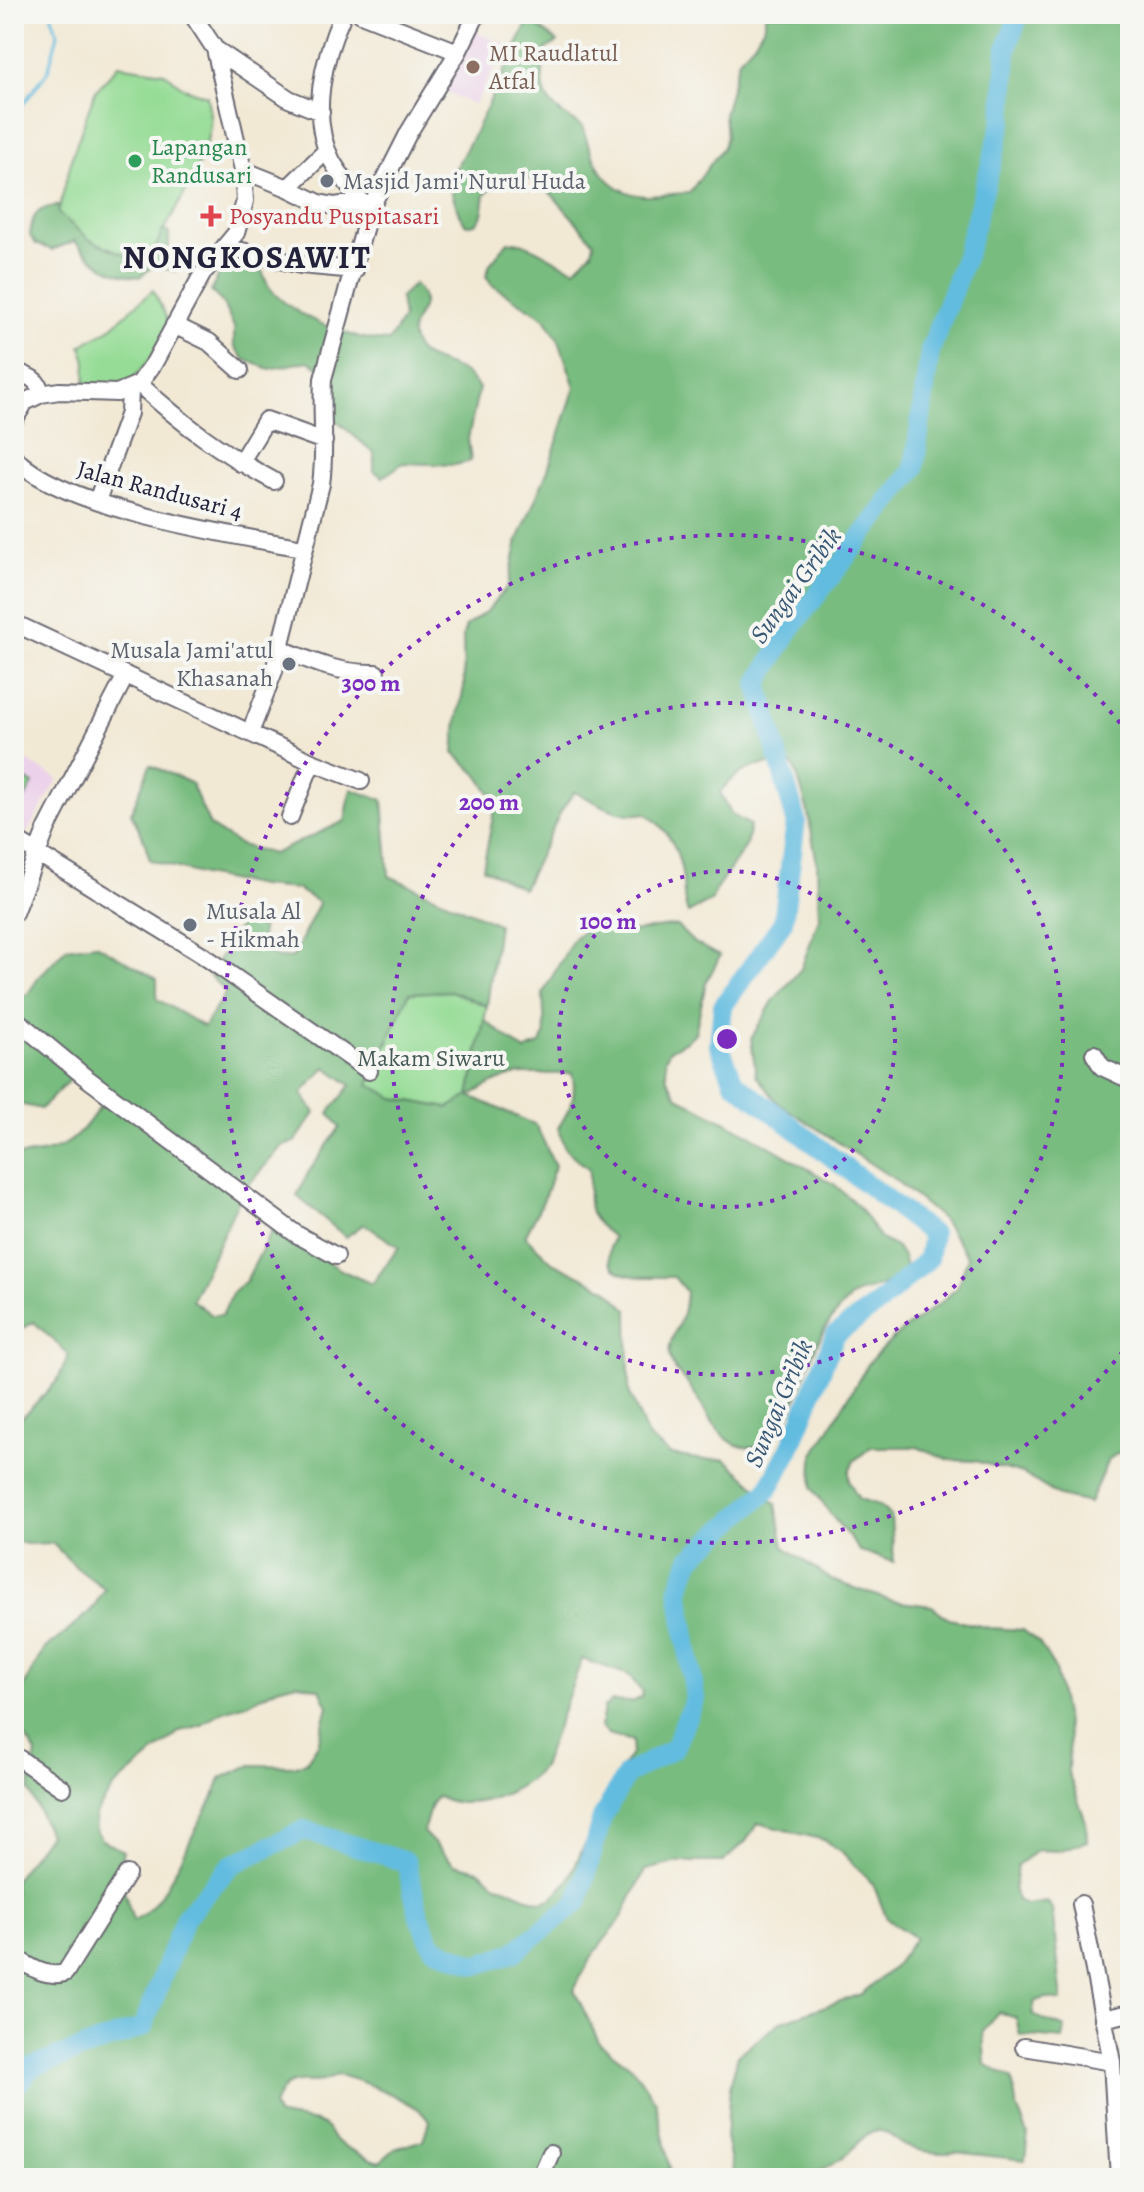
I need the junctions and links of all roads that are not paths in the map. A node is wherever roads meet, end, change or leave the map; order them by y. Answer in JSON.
{"nodes":[{"id":1,"x":192,"y":14,"type":"edge"},
{"id":2,"x":343,"y":14,"type":"edge"},
{"id":3,"x":361,"y":14,"type":"edge"},
{"id":4,"x":477,"y":14,"type":"edge"},
{"id":5,"x":215,"y":49,"type":"junction"},
{"id":6,"x":458,"y":52,"type":"junction"},
{"id":7,"x":321,"y":112,"type":"junction"},
{"id":8,"x":327,"y":150,"type":"junction"},
{"id":9,"x":243,"y":170,"type":"junction"},
{"id":10,"x":288,"y":188,"type":"junction"},
{"id":11,"x":366,"y":207,"type":"junction"},
{"id":12,"x":225,"y":247,"type":"junction"},
{"id":13,"x":355,"y":270,"type":"junction"},
{"id":14,"x":174,"y":325,"type":"junction"},
{"id":15,"x":240,"y":370,"type":"dead end"},
{"id":16,"x":14,"y":371,"type":"edge"},
{"id":17,"x":135,"y":386,"type":"junction"},
{"id":18,"x":41,"y":394,"type":"junction"},
{"id":19,"x":14,"y":420,"type":"edge"},
{"id":20,"x":324,"y":441,"type":"junction"},
{"id":21,"x":14,"y":457,"type":"edge"},
{"id":22,"x":240,"y":463,"type":"junction"},
{"id":23,"x":274,"y":481,"type":"dead end"},
{"id":24,"x":97,"y":501,"type":"junction"},
{"id":25,"x":303,"y":548,"type":"junction"},
{"id":26,"x":14,"y":623,"type":"edge"},
{"id":27,"x":279,"y":648,"type":"junction"},
{"id":28,"x":376,"y":673,"type":"dead end"},
{"id":29,"x":126,"y":675,"type":"junction"},
{"id":30,"x":250,"y":733,"type":"junction"},
{"id":31,"x":312,"y":762,"type":"junction"},
{"id":32,"x":361,"y":781,"type":"dead end"},
{"id":33,"x":290,"y":817,"type":"dead end"},
{"id":34,"x":14,"y":839,"type":"edge"},
{"id":35,"x":38,"y":852,"type":"junction"},
{"id":36,"x":14,"y":913,"type":"edge"},
{"id":37,"x":14,"y":1018,"type":"edge"},
{"id":38,"x":1094,"y":1054,"type":"dead end"},
{"id":39,"x":369,"y":1071,"type":"dead end"},
{"id":40,"x":1130,"y":1080,"type":"edge"},
{"id":41,"x":336,"y":1256,"type":"dead end"},
{"id":42,"x":14,"y":1755,"type":"edge"},
{"id":43,"x":62,"y":1788,"type":"dead end"},
{"id":44,"x":127,"y":1874,"type":"dead end"},
{"id":45,"x":1081,"y":1904,"type":"dead end"},
{"id":46,"x":14,"y":1957,"type":"edge"},
{"id":47,"x":1130,"y":2013,"type":"edge"},
{"id":48,"x":1103,"y":2019,"type":"junction"},
{"id":49,"x":1024,"y":2047,"type":"dead end"},
{"id":50,"x":1112,"y":2062,"type":"junction"},
{"id":51,"x":551,"y":2153,"type":"dead end"},
{"id":52,"x":540,"y":2178,"type":"edge"},
{"id":53,"x":1119,"y":2178,"type":"edge"}],
"edges":[{"from":1,"to":5,"type":"street"},
{"from":2,"to":7,"type":"street"},
{"from":3,"to":6,"type":"street"},
{"from":4,"to":6,"type":"street"},
{"from":5,"to":7,"type":"street"},
{"from":5,"to":9,"type":"street"},
{"from":6,"to":11,"type":"street"},
{"from":7,"to":8,"type":"street"},
{"from":8,"to":10,"type":"street"},
{"from":8,"to":11,"type":"street"},
{"from":9,"to":10,"type":"street"},
{"from":9,"to":12,"type":"street"},
{"from":10,"to":11,"type":"street"},
{"from":11,"to":13,"type":"street"},
{"from":12,"to":13,"type":"street"},
{"from":12,"to":14,"type":"street"},
{"from":13,"to":20,"type":"street"},
{"from":14,"to":15,"type":"street"},
{"from":14,"to":17,"type":"street"},
{"from":16,"to":18,"type":"street"},
{"from":17,"to":18,"type":"street"},
{"from":17,"to":22,"type":"street"},
{"from":17,"to":24,"type":"street"},
{"from":18,"to":19,"type":"street"},
{"from":20,"to":22,"type":"street"},
{"from":20,"to":25,"type":"street"},
{"from":21,"to":24,"type":"street","name":"Jalan Randusari 4"},
{"from":22,"to":23,"type":"street"},
{"from":24,"to":25,"type":"street","name":"Jalan Randusari 4"},
{"from":25,"to":27,"type":"street"},
{"from":26,"to":29,"type":"street"},
{"from":27,"to":28,"type":"street"},
{"from":27,"to":30,"type":"street"},
{"from":29,"to":30,"type":"street"},
{"from":29,"to":35,"type":"street"},
{"from":30,"to":31,"type":"street"},
{"from":31,"to":32,"type":"street"},
{"from":31,"to":33,"type":"street"},
{"from":34,"to":35,"type":"street"},
{"from":35,"to":36,"type":"street"},
{"from":35,"to":39,"type":"street"},
{"from":37,"to":41,"type":"street"},
{"from":38,"to":40,"type":"street"},
{"from":42,"to":43,"type":"street"},
{"from":44,"to":46,"type":"street"},
{"from":45,"to":48,"type":"street"},
{"from":47,"to":48,"type":"street"},
{"from":48,"to":50,"type":"street"},
{"from":49,"to":50,"type":"street"},
{"from":50,"to":53,"type":"street"},
{"from":51,"to":52,"type":"street"}]}
